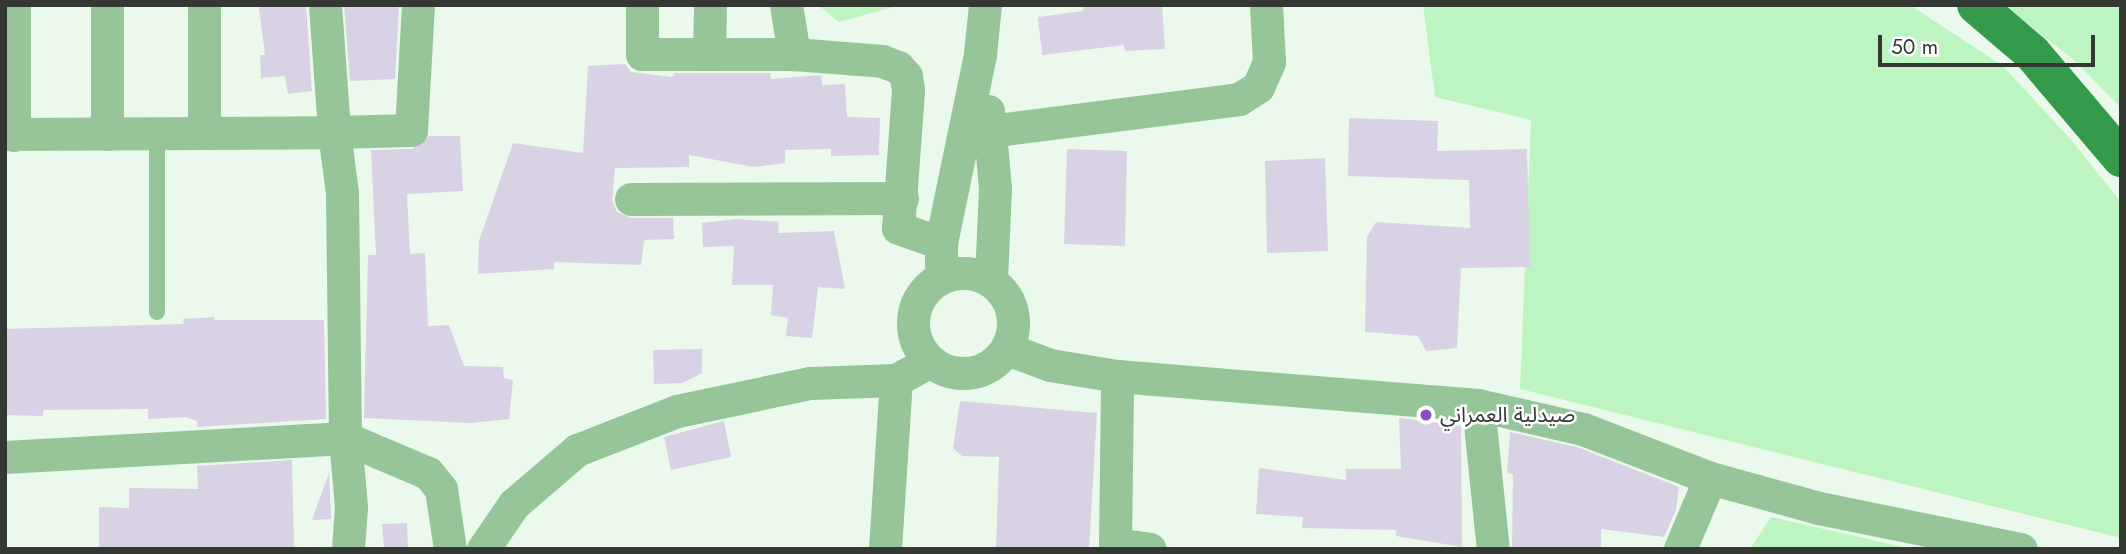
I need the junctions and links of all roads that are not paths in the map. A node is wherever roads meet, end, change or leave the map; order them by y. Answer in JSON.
{"nodes":[{"id":1,"x":14,"y":5,"type":"edge"},
{"id":2,"x":107,"y":5,"type":"edge"},
{"id":3,"x":204,"y":5,"type":"edge"},
{"id":4,"x":325,"y":5,"type":"edge"},
{"id":5,"x":418,"y":5,"type":"edge"},
{"id":6,"x":642,"y":5,"type":"edge"},
{"id":7,"x":710,"y":5,"type":"edge"},
{"id":8,"x":786,"y":5,"type":"edge"},
{"id":9,"x":985,"y":5,"type":"edge"},
{"id":10,"x":1266,"y":5,"type":"edge"},
{"id":11,"x":1976,"y":5,"type":"edge"},
{"id":12,"x":709,"y":54,"type":"junction"},
{"id":13,"x":794,"y":54,"type":"junction"},
{"id":14,"x":980,"y":54,"type":"junction"},
{"id":15,"x":990,"y":131,"type":"junction"},
{"id":16,"x":334,"y":132,"type":"junction"},
{"id":17,"x":204,"y":133,"type":"junction"},
{"id":18,"x":10,"y":134,"type":"edge"},
{"id":19,"x":107,"y":134,"type":"junction"},
{"id":20,"x":157,"y":134,"type":"junction"},
{"id":21,"x":2121,"y":158,"type":"edge"},
{"id":22,"x":902,"y":198,"type":"junction"},
{"id":23,"x":631,"y":199,"type":"dead end"},
{"id":24,"x":941,"y":243,"type":"junction"},
{"id":25,"x":941,"y":277,"type":"junction"},
{"id":26,"x":991,"y":280,"type":"junction"},
{"id":27,"x":157,"y":312,"type":"dead end"},
{"id":28,"x":1007,"y":349,"type":"junction"},
{"id":29,"x":930,"y":361,"type":"junction"},
{"id":30,"x":1117,"y":376,"type":"junction"},
{"id":31,"x":896,"y":380,"type":"junction"},
{"id":32,"x":1478,"y":405,"type":"junction"},
{"id":33,"x":345,"y":438,"type":"junction"},
{"id":34,"x":5,"y":457,"type":"edge"},
{"id":35,"x":1710,"y":478,"type":"junction"},
{"id":36,"x":1115,"y":546,"type":"edge"},
{"id":37,"x":348,"y":549,"type":"edge"},
{"id":38,"x":450,"y":549,"type":"edge"},
{"id":39,"x":483,"y":549,"type":"edge"},
{"id":40,"x":885,"y":549,"type":"edge"},
{"id":41,"x":1150,"y":549,"type":"edge"},
{"id":42,"x":1493,"y":549,"type":"edge"},
{"id":43,"x":1680,"y":549,"type":"edge"},
{"id":44,"x":2021,"y":549,"type":"edge"}],
"edges":[{"from":1,"to":18,"type":"street"},
{"from":2,"to":19,"type":"street"},
{"from":3,"to":17,"type":"street"},
{"from":4,"to":16,"type":"street"},
{"from":5,"to":16,"type":"street"},
{"from":6,"to":12,"type":"street"},
{"from":7,"to":12,"type":"street"},
{"from":8,"to":13,"type":"street"},
{"from":9,"to":14,"type":"street"},
{"from":10,"to":15,"type":"street"},
{"from":11,"to":21,"type":"main road"},
{"from":12,"to":13,"type":"street"},
{"from":13,"to":22,"type":"street"},
{"from":14,"to":15,"type":"street"},
{"from":14,"to":24,"type":"street"},
{"from":15,"to":26,"type":"street"},
{"from":16,"to":17,"type":"street"},
{"from":16,"to":33,"type":"street"},
{"from":17,"to":20,"type":"street"},
{"from":18,"to":19,"type":"street"},
{"from":19,"to":20,"type":"street"},
{"from":20,"to":27,"type":"lane"},
{"from":22,"to":23,"type":"street"},
{"from":22,"to":24,"type":"street"},
{"from":24,"to":25,"type":"street"},
{"from":25,"to":26,"type":"street"},
{"from":25,"to":29,"type":"street"},
{"from":26,"to":28,"type":"street"},
{"from":28,"to":29,"type":"street"},
{"from":28,"to":30,"type":"street"},
{"from":29,"to":31,"type":"street"},
{"from":30,"to":32,"type":"street"},
{"from":30,"to":36,"type":"street"},
{"from":31,"to":39,"type":"street"},
{"from":31,"to":40,"type":"street"},
{"from":32,"to":35,"type":"street"},
{"from":32,"to":42,"type":"street"},
{"from":33,"to":34,"type":"street"},
{"from":33,"to":37,"type":"street"},
{"from":33,"to":38,"type":"street"},
{"from":35,"to":43,"type":"street"},
{"from":35,"to":44,"type":"street"},
{"from":36,"to":41,"type":"street"}]}
